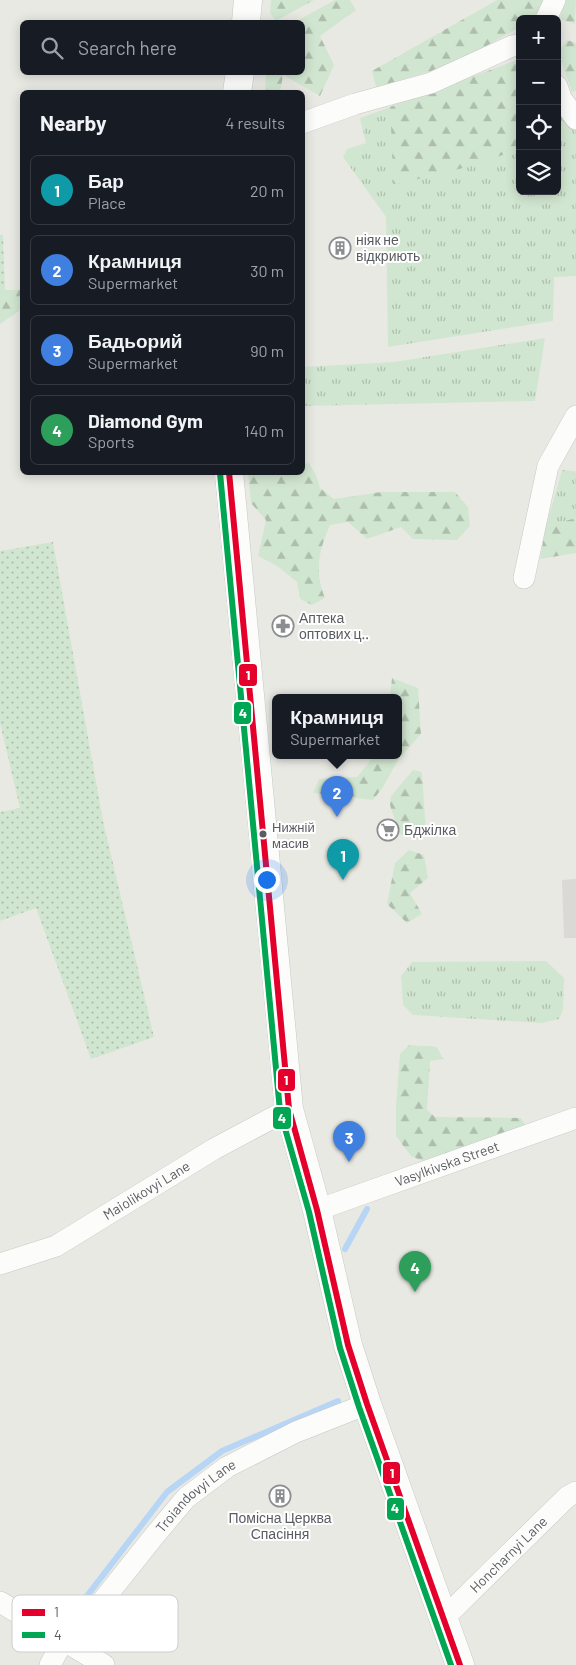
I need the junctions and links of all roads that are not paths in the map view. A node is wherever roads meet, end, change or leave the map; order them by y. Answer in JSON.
{"nodes":[{"id":1,"x":248,"y":0,"type":"edge"},
{"id":2,"x":555,"y":0,"type":"edge"},
{"id":3,"x":548,"y":15,"type":"edge"},
{"id":4,"x":246,"y":20,"type":"edge"},
{"id":5,"x":516,"y":46,"type":"edge"},
{"id":6,"x":240,"y":75,"type":"edge"},
{"id":7,"x":237,"y":90,"type":"edge"},
{"id":8,"x":561,"y":98,"type":"edge"},
{"id":9,"x":576,"y":119,"type":"edge"},
{"id":10,"x":305,"y":122,"type":"edge"},
{"id":11,"x":576,"y":416,"type":"edge"},
{"id":12,"x":229,"y":475,"type":"edge"},
{"id":13,"x":524,"y":578,"type":"dead end"},
{"id":14,"x":289,"y":1109,"type":"junction"},
{"id":15,"x":576,"y":1118,"type":"edge"},
{"id":16,"x":317,"y":1210,"type":"junction"},
{"id":17,"x":0,"y":1264,"type":"edge"},
{"id":18,"x":367,"y":1404,"type":"junction"},
{"id":19,"x":576,"y":1492,"type":"edge"},
{"id":20,"x":107,"y":1595,"type":"edge"},
{"id":21,"x":0,"y":1602,"type":"edge"},
{"id":22,"x":12,"y":1609,"type":"edge"},
{"id":23,"x":443,"y":1619,"type":"junction"},
{"id":24,"x":57,"y":1652,"type":"edge"},
{"id":25,"x":82,"y":1652,"type":"edge"},
{"id":26,"x":50,"y":1665,"type":"edge"},
{"id":27,"x":104,"y":1665,"type":"edge"},
{"id":28,"x":460,"y":1665,"type":"edge"}],
"edges":[{"from":1,"to":4,"type":"main road"},
{"from":2,"to":3,"type":"street"},
{"from":5,"to":10,"type":"street"},
{"from":6,"to":7,"type":"main road"},
{"from":8,"to":9,"type":"street"},
{"from":11,"to":13,"type":"street"},
{"from":12,"to":14,"type":"main road"},
{"from":14,"to":16,"type":"main road"},
{"from":14,"to":17,"type":"street","name":"Maiolikovyi Lane"},
{"from":15,"to":16,"type":"street","name":"Vasylkivska Street"},
{"from":16,"to":18,"type":"main road"},
{"from":18,"to":20,"type":"street","name":"Troiandovyi Lane"},
{"from":18,"to":23,"type":"main road"},
{"from":19,"to":23,"type":"street","name":"Honcharnyi Lane"},
{"from":21,"to":22,"type":"street"},
{"from":23,"to":28,"type":"main road"},
{"from":24,"to":26,"type":"street","name":"Troiandovyi Lane"},
{"from":25,"to":27,"type":"street"}]}
